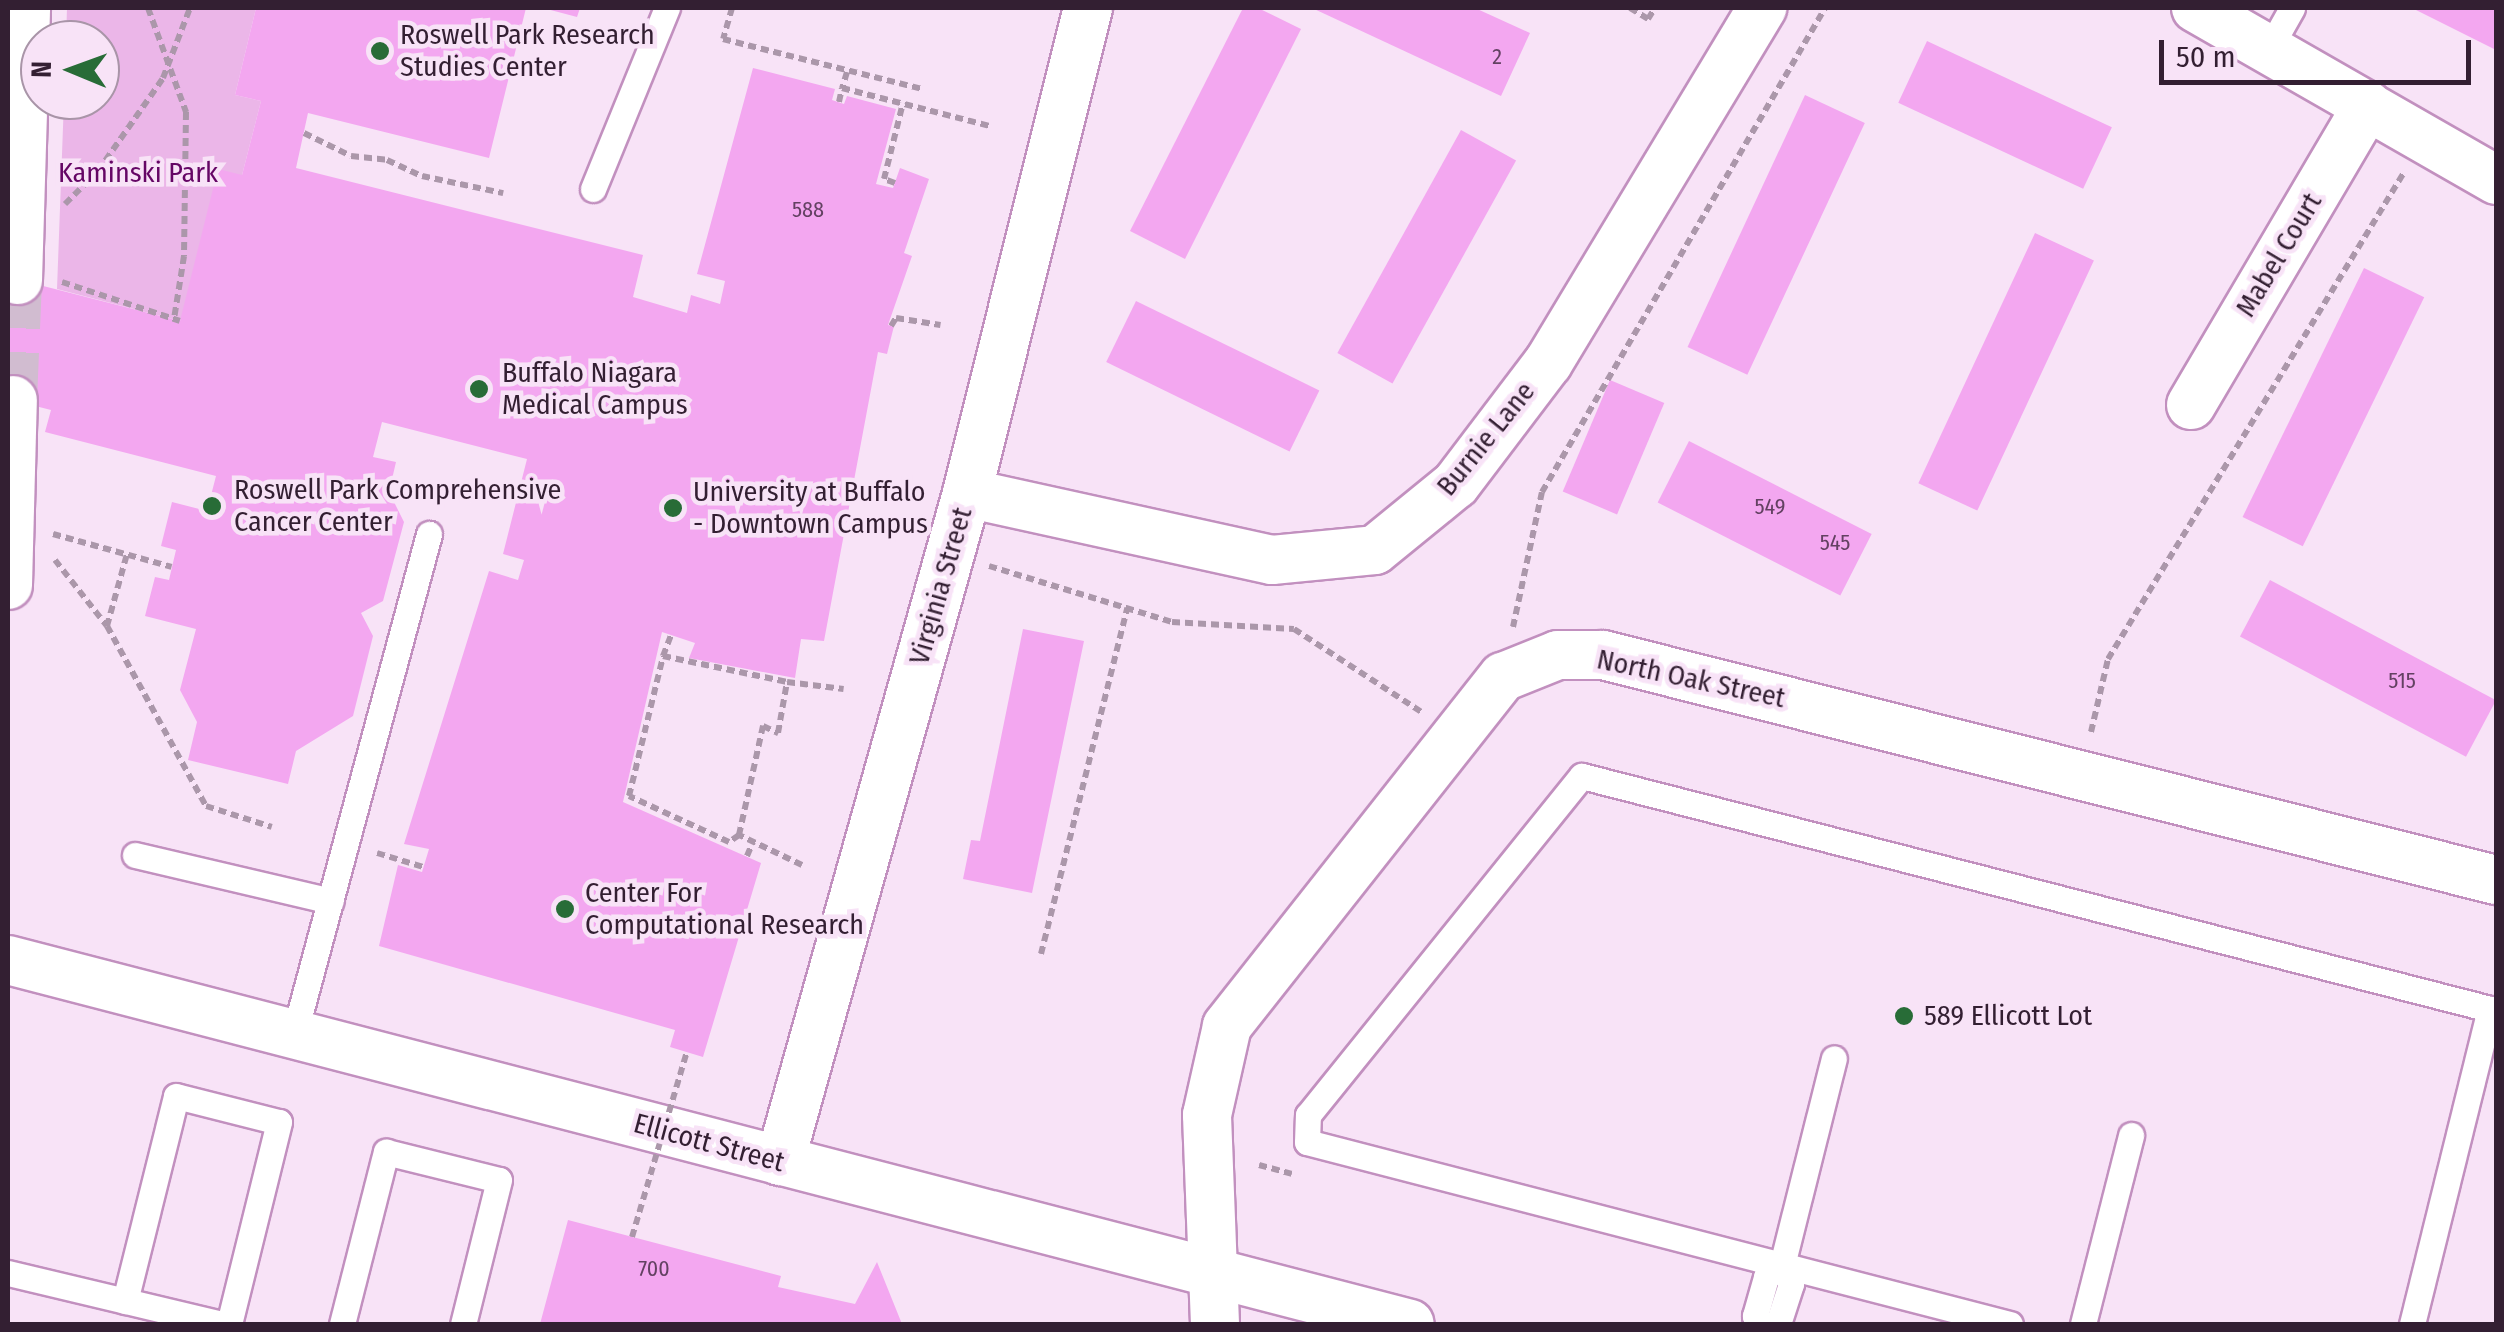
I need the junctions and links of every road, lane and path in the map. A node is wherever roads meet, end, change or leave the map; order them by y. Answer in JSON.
{"nodes":[{"id":1,"x":26,"y":8,"type":"edge"},
{"id":2,"x":148,"y":8,"type":"edge"},
{"id":3,"x":190,"y":8,"type":"edge"},
{"id":4,"x":667,"y":8,"type":"edge"},
{"id":5,"x":732,"y":8,"type":"edge"},
{"id":6,"x":1088,"y":8,"type":"edge"},
{"id":7,"x":1630,"y":8,"type":"edge"},
{"id":8,"x":1654,"y":8,"type":"edge"},
{"id":9,"x":1762,"y":8,"type":"edge"},
{"id":10,"x":1825,"y":8,"type":"edge"},
{"id":11,"x":2196,"y":8,"type":"edge"},
{"id":12,"x":2292,"y":8,"type":"edge"},
{"id":13,"x":2268,"y":49,"type":"junction"},
{"id":14,"x":170,"y":61,"type":"junction"},
{"id":15,"x":847,"y":72,"type":"junction"},
{"id":16,"x":842,"y":88,"type":"junction"},
{"id":17,"x":922,"y":89,"type":"dead end"},
{"id":18,"x":839,"y":102,"type":"dead end"},
{"id":19,"x":903,"y":104,"type":"junction"},
{"id":20,"x":2368,"y":106,"type":"junction"},
{"id":21,"x":990,"y":126,"type":"dead end"},
{"id":22,"x":304,"y":134,"type":"dead end"},
{"id":23,"x":2424,"y":138,"type":"junction"},
{"id":24,"x":2496,"y":180,"type":"edge"},
{"id":25,"x":895,"y":183,"type":"dead end"},
{"id":26,"x":593,"y":189,"type":"dead end"},
{"id":27,"x":503,"y":193,"type":"dead end"},
{"id":28,"x":64,"y":205,"type":"dead end"},
{"id":29,"x":26,"y":257,"type":"edge"},
{"id":30,"x":940,"y":325,"type":"dead end"},
{"id":31,"x":890,"y":326,"type":"dead end"},
{"id":32,"x":13,"y":400,"type":"dead end"},
{"id":33,"x":2190,"y":404,"type":"dead end"},
{"id":34,"x":967,"y":493,"type":"junction"},
{"id":35,"x":52,"y":534,"type":"dead end"},
{"id":36,"x":429,"y":534,"type":"dead end"},
{"id":37,"x":126,"y":554,"type":"junction"},
{"id":38,"x":51,"y":555,"type":"dead end"},
{"id":39,"x":982,"y":563,"type":"dead end"},
{"id":40,"x":172,"y":566,"type":"dead end"},
{"id":41,"x":8,"y":585,"type":"edge"},
{"id":42,"x":1128,"y":608,"type":"junction"},
{"id":43,"x":107,"y":626,"type":"junction"},
{"id":44,"x":670,"y":635,"type":"dead end"},
{"id":45,"x":662,"y":656,"type":"junction"},
{"id":46,"x":1503,"y":677,"type":"junction"},
{"id":47,"x":787,"y":682,"type":"junction"},
{"id":48,"x":844,"y":690,"type":"dead end"},
{"id":49,"x":1453,"y":733,"type":"junction"},
{"id":50,"x":2082,"y":772,"type":"junction"},
{"id":51,"x":272,"y":827,"type":"dead end"},
{"id":52,"x":739,"y":834,"type":"junction"},
{"id":53,"x":753,"y":842,"type":"junction"},
{"id":54,"x":376,"y":853,"type":"dead end"},
{"id":55,"x":135,"y":855,"type":"dead end"},
{"id":56,"x":747,"y":856,"type":"dead end"},
{"id":57,"x":802,"y":866,"type":"dead end"},
{"id":58,"x":424,"y":867,"type":"dead end"},
{"id":59,"x":2496,"y":880,"type":"edge"},
{"id":60,"x":331,"y":901,"type":"junction"},
{"id":61,"x":1041,"y":954,"type":"dead end"},
{"id":62,"x":8,"y":960,"type":"edge"},
{"id":63,"x":294,"y":1035,"type":"junction"},
{"id":64,"x":687,"y":1051,"type":"dead end"},
{"id":65,"x":1834,"y":1058,"type":"dead end"},
{"id":66,"x":2131,"y":1135,"type":"dead end"},
{"id":67,"x":780,"y":1161,"type":"junction"},
{"id":68,"x":1259,"y":1165,"type":"dead end"},
{"id":69,"x":1298,"y":1176,"type":"dead end"},
{"id":70,"x":632,"y":1237,"type":"dead end"},
{"id":71,"x":1782,"y":1265,"type":"junction"},
{"id":72,"x":8,"y":1273,"type":"edge"},
{"id":73,"x":1217,"y":1274,"type":"junction"},
{"id":74,"x":125,"y":1301,"type":"junction"},
{"id":75,"x":225,"y":1324,"type":"edge"},
{"id":76,"x":342,"y":1324,"type":"edge"},
{"id":77,"x":463,"y":1324,"type":"edge"},
{"id":78,"x":1214,"y":1324,"type":"edge"},
{"id":79,"x":1410,"y":1324,"type":"edge"},
{"id":80,"x":1759,"y":1324,"type":"edge"},
{"id":81,"x":1778,"y":1324,"type":"edge"},
{"id":82,"x":2010,"y":1324,"type":"edge"},
{"id":83,"x":2083,"y":1324,"type":"edge"},
{"id":84,"x":2412,"y":1324,"type":"edge"}],
"edges":[{"from":1,"to":29,"type":"street"},
{"from":2,"to":14,"type":"path"},
{"from":3,"to":14,"type":"path"},
{"from":4,"to":26,"type":"lane"},
{"from":5,"to":15,"type":"path"},
{"from":6,"to":34,"type":"street","name":"Virginia Street"},
{"from":7,"to":8,"type":"path"},
{"from":9,"to":34,"type":"street","name":"Burnie Lane"},
{"from":10,"to":46,"type":"path"},
{"from":11,"to":13,"type":"street"},
{"from":12,"to":13,"type":"lane"},
{"from":13,"to":20,"type":"street"},
{"from":14,"to":28,"type":"path"},
{"from":14,"to":29,"type":"path"},
{"from":15,"to":16,"type":"path"},
{"from":15,"to":17,"type":"path"},
{"from":16,"to":18,"type":"path"},
{"from":16,"to":19,"type":"path"},
{"from":19,"to":21,"type":"path"},
{"from":19,"to":25,"type":"path"},
{"from":20,"to":23,"type":"street"},
{"from":20,"to":33,"type":"street","name":"Mabel Court"},
{"from":22,"to":27,"type":"path"},
{"from":23,"to":24,"type":"street"},
{"from":23,"to":50,"type":"path"},
{"from":30,"to":31,"type":"path"},
{"from":32,"to":41,"type":"street"},
{"from":34,"to":67,"type":"street","name":"Virginia Street"},
{"from":35,"to":37,"type":"path"},
{"from":36,"to":60,"type":"lane"},
{"from":37,"to":40,"type":"path"},
{"from":37,"to":43,"type":"path"},
{"from":38,"to":43,"type":"path"},
{"from":39,"to":42,"type":"path"},
{"from":42,"to":49,"type":"path"},
{"from":42,"to":61,"type":"path"},
{"from":43,"to":51,"type":"path"},
{"from":44,"to":45,"type":"path"},
{"from":45,"to":47,"type":"path"},
{"from":45,"to":52,"type":"path"},
{"from":46,"to":49,"type":"street","name":"North Oak Street"},
{"from":46,"to":50,"type":"street","name":"North Oak Street"},
{"from":47,"to":48,"type":"path"},
{"from":47,"to":52,"type":"path"},
{"from":49,"to":73,"type":"street","name":"North Oak Street"},
{"from":50,"to":59,"type":"street","name":"North Oak Street"},
{"from":52,"to":53,"type":"path"},
{"from":53,"to":56,"type":"path"},
{"from":53,"to":57,"type":"path"},
{"from":54,"to":58,"type":"path"},
{"from":55,"to":60,"type":"lane"},
{"from":60,"to":63,"type":"lane"},
{"from":62,"to":63,"type":"street","name":"Ellicott Street"},
{"from":63,"to":67,"type":"street","name":"Ellicott Street"},
{"from":64,"to":70,"type":"path","bridge":true},
{"from":65,"to":71,"type":"lane"},
{"from":66,"to":83,"type":"lane"},
{"from":67,"to":73,"type":"street","name":"Ellicott Street"},
{"from":68,"to":69,"type":"path"},
{"from":71,"to":80,"type":"lane"},
{"from":71,"to":81,"type":"lane"},
{"from":71,"to":82,"type":"lane"},
{"from":71,"to":84,"type":"lane"},
{"from":72,"to":74,"type":"lane"},
{"from":73,"to":78,"type":"street"},
{"from":73,"to":79,"type":"street","name":"Ellicott Street"},
{"from":74,"to":75,"type":"lane"},
{"from":74,"to":75,"type":"lane"},
{"from":76,"to":77,"type":"lane"}]}
